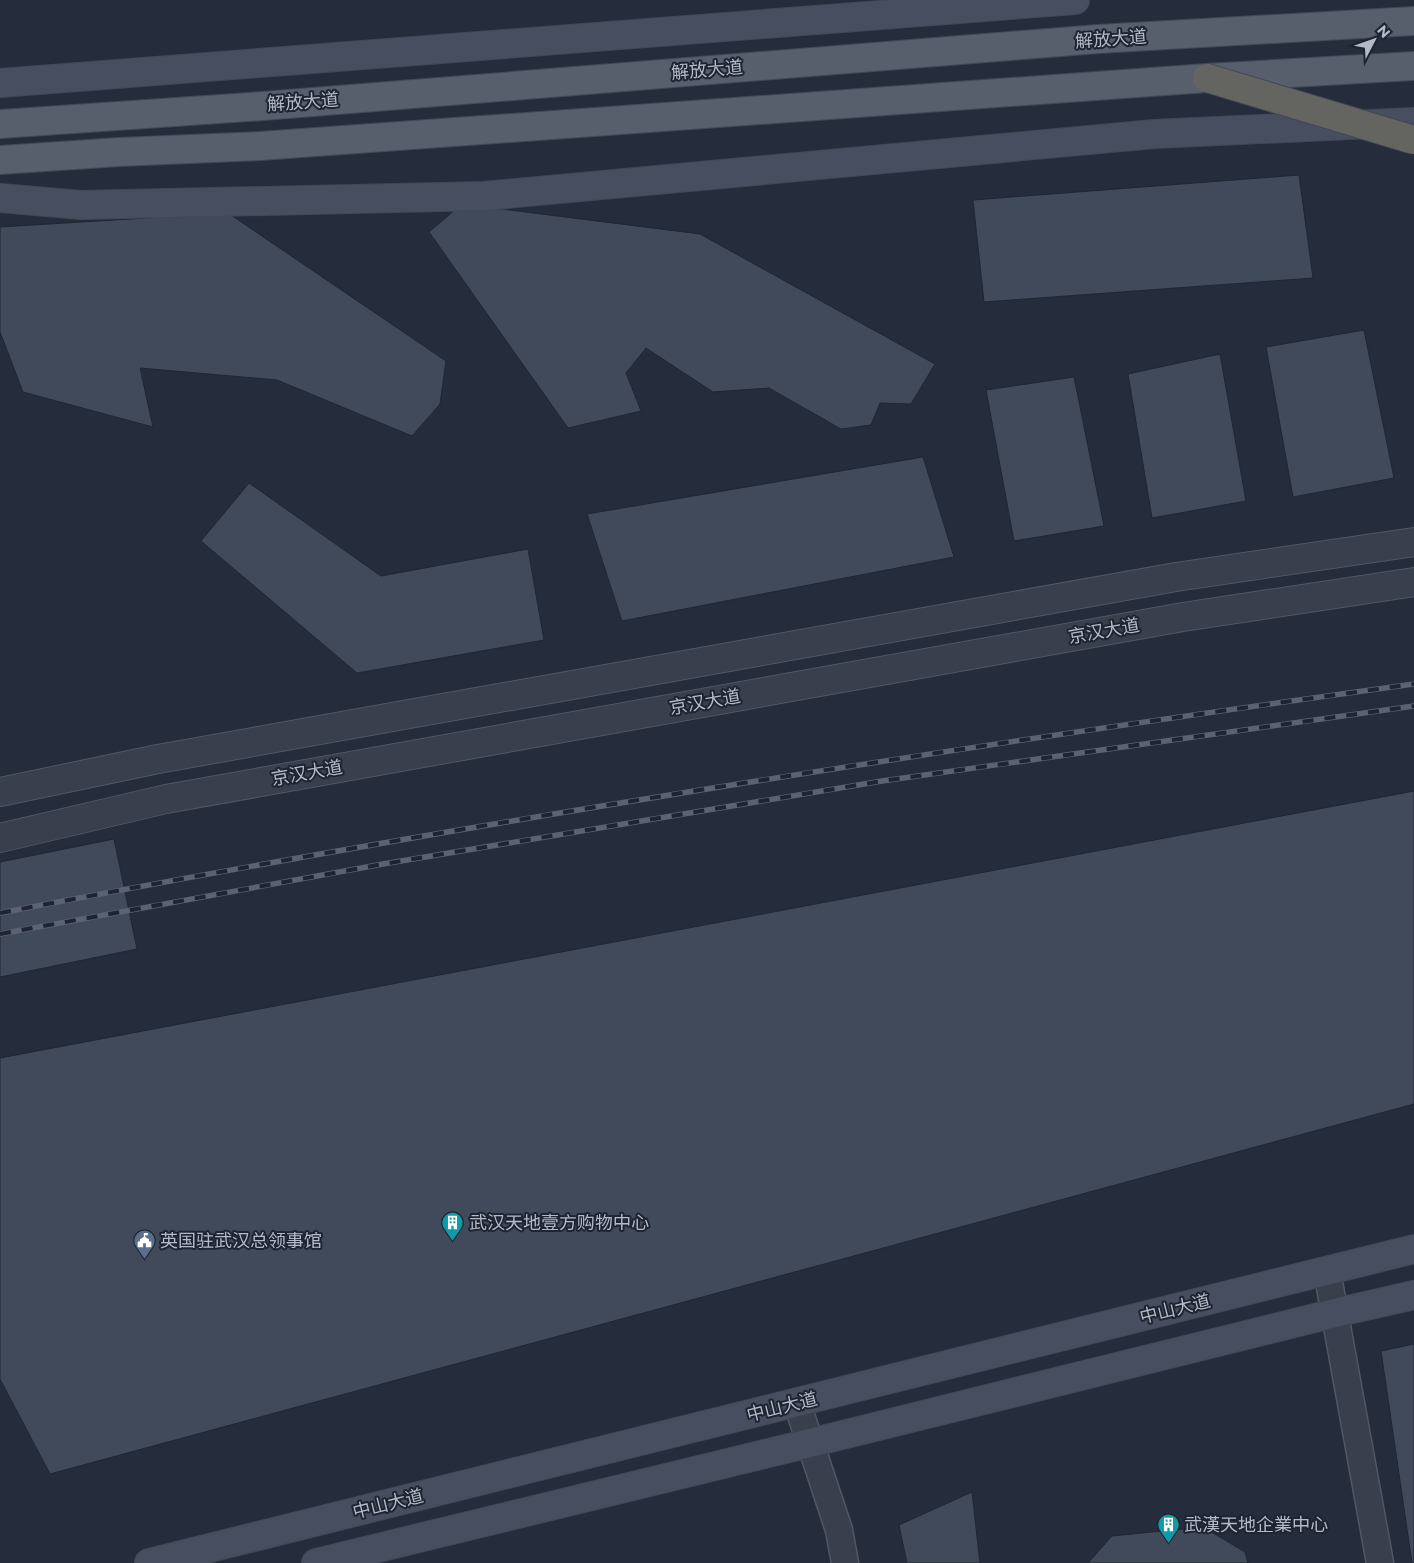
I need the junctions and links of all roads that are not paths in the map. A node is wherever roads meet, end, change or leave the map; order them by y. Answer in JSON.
{"nodes":[{"id":1,"x":1075,"y":0,"type":"edge"},
{"id":2,"x":1414,"y":21,"type":"edge"},
{"id":3,"x":1414,"y":66,"type":"edge"},
{"id":4,"x":1207,"y":78,"type":"junction"},
{"id":5,"x":0,"y":83,"type":"edge"},
{"id":6,"x":1414,"y":122,"type":"edge"},
{"id":7,"x":0,"y":124,"type":"edge"},
{"id":8,"x":1414,"y":140,"type":"edge"},
{"id":9,"x":0,"y":160,"type":"edge"},
{"id":10,"x":0,"y":198,"type":"edge"},
{"id":11,"x":1414,"y":542,"type":"edge"},
{"id":12,"x":1414,"y":582,"type":"edge"},
{"id":13,"x":0,"y":792,"type":"edge"},
{"id":14,"x":0,"y":838,"type":"edge"},
{"id":15,"x":1414,"y":1249,"type":"edge"},
{"id":16,"x":1327,"y":1270,"type":"junction"},
{"id":17,"x":1414,"y":1295,"type":"edge"},
{"id":18,"x":1335,"y":1313,"type":"junction"},
{"id":19,"x":797,"y":1403,"type":"junction"},
{"id":20,"x":810,"y":1443,"type":"junction"},
{"id":21,"x":149,"y":1563,"type":"edge"},
{"id":22,"x":316,"y":1563,"type":"edge"},
{"id":23,"x":845,"y":1563,"type":"edge"},
{"id":24,"x":1380,"y":1563,"type":"edge"}],
"edges":[{"from":1,"to":5,"type":"main road"},
{"from":2,"to":7,"type":"main road","name":"解放大道"},
{"from":3,"to":4,"type":"main road"},
{"from":4,"to":8,"type":"highway","bridge":true},
{"from":4,"to":9,"type":"main road"},
{"from":6,"to":10,"type":"main road"},
{"from":11,"to":13,"type":"street"},
{"from":12,"to":14,"type":"street","name":"京汉大道"},
{"from":15,"to":16,"type":"main road","name":"中山大道"},
{"from":16,"to":18,"type":"street"},
{"from":16,"to":19,"type":"main road","name":"中山大道"},
{"from":17,"to":18,"type":"main road"},
{"from":18,"to":20,"type":"main road"},
{"from":18,"to":24,"type":"street"},
{"from":19,"to":20,"type":"street"},
{"from":19,"to":21,"type":"main road","name":"中山大道"},
{"from":20,"to":22,"type":"main road"},
{"from":20,"to":23,"type":"street"}]}
